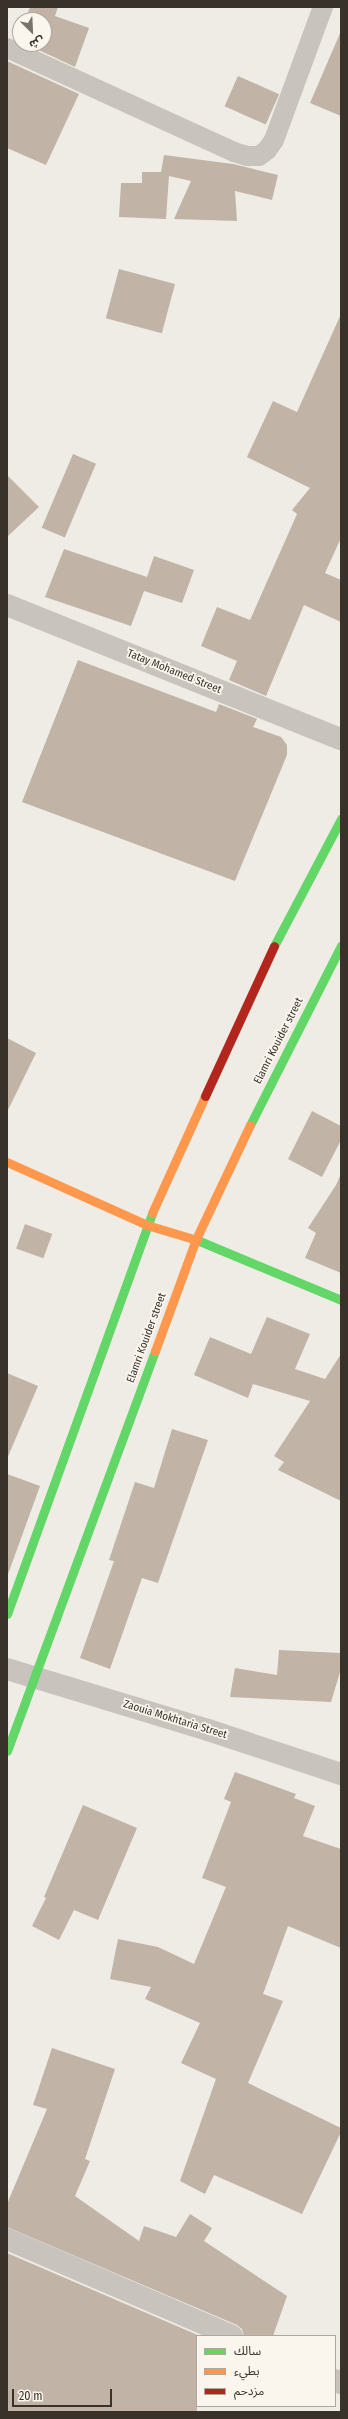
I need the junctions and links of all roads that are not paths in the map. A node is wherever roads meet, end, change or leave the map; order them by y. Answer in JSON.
{"nodes":[{"id":1,"x":323,"y":7,"type":"edge"},
{"id":2,"x":7,"y":48,"type":"edge"},
{"id":3,"x":7,"y":605,"type":"edge"},
{"id":4,"x":341,"y":739,"type":"edge"},
{"id":5,"x":341,"y":819,"type":"edge"},
{"id":6,"x":341,"y":946,"type":"edge"},
{"id":7,"x":7,"y":1162,"type":"edge"},
{"id":8,"x":147,"y":1225,"type":"junction"},
{"id":9,"x":196,"y":1239,"type":"junction"},
{"id":10,"x":341,"y":1300,"type":"edge"},
{"id":11,"x":7,"y":1614,"type":"edge"},
{"id":12,"x":7,"y":1670,"type":"edge"},
{"id":13,"x":34,"y":1677,"type":"junction"},
{"id":14,"x":7,"y":1751,"type":"edge"},
{"id":15,"x":341,"y":1774,"type":"edge"},
{"id":16,"x":7,"y":2239,"type":"edge"},
{"id":17,"x":230,"y":2335,"type":"edge"}],
"edges":[{"from":1,"to":2,"type":"lane"},
{"from":3,"to":4,"type":"street","name":"Tatay Mohamed Street"},
{"from":5,"to":8,"type":"street"},
{"from":6,"to":9,"type":"street","name":"Elamri Kouider street"},
{"from":7,"to":8,"type":"street"},
{"from":8,"to":9,"type":"street"},
{"from":8,"to":11,"type":"street"},
{"from":9,"to":10,"type":"street"},
{"from":9,"to":13,"type":"street","name":"Elamri Kouider street"},
{"from":12,"to":13,"type":"street","name":"Zaouia Mokhtaria Street"},
{"from":13,"to":14,"type":"street","name":"Elamri Kouider street"},
{"from":13,"to":15,"type":"street","name":"Zaouia Mokhtaria Street"},
{"from":16,"to":17,"type":"street"}]}
